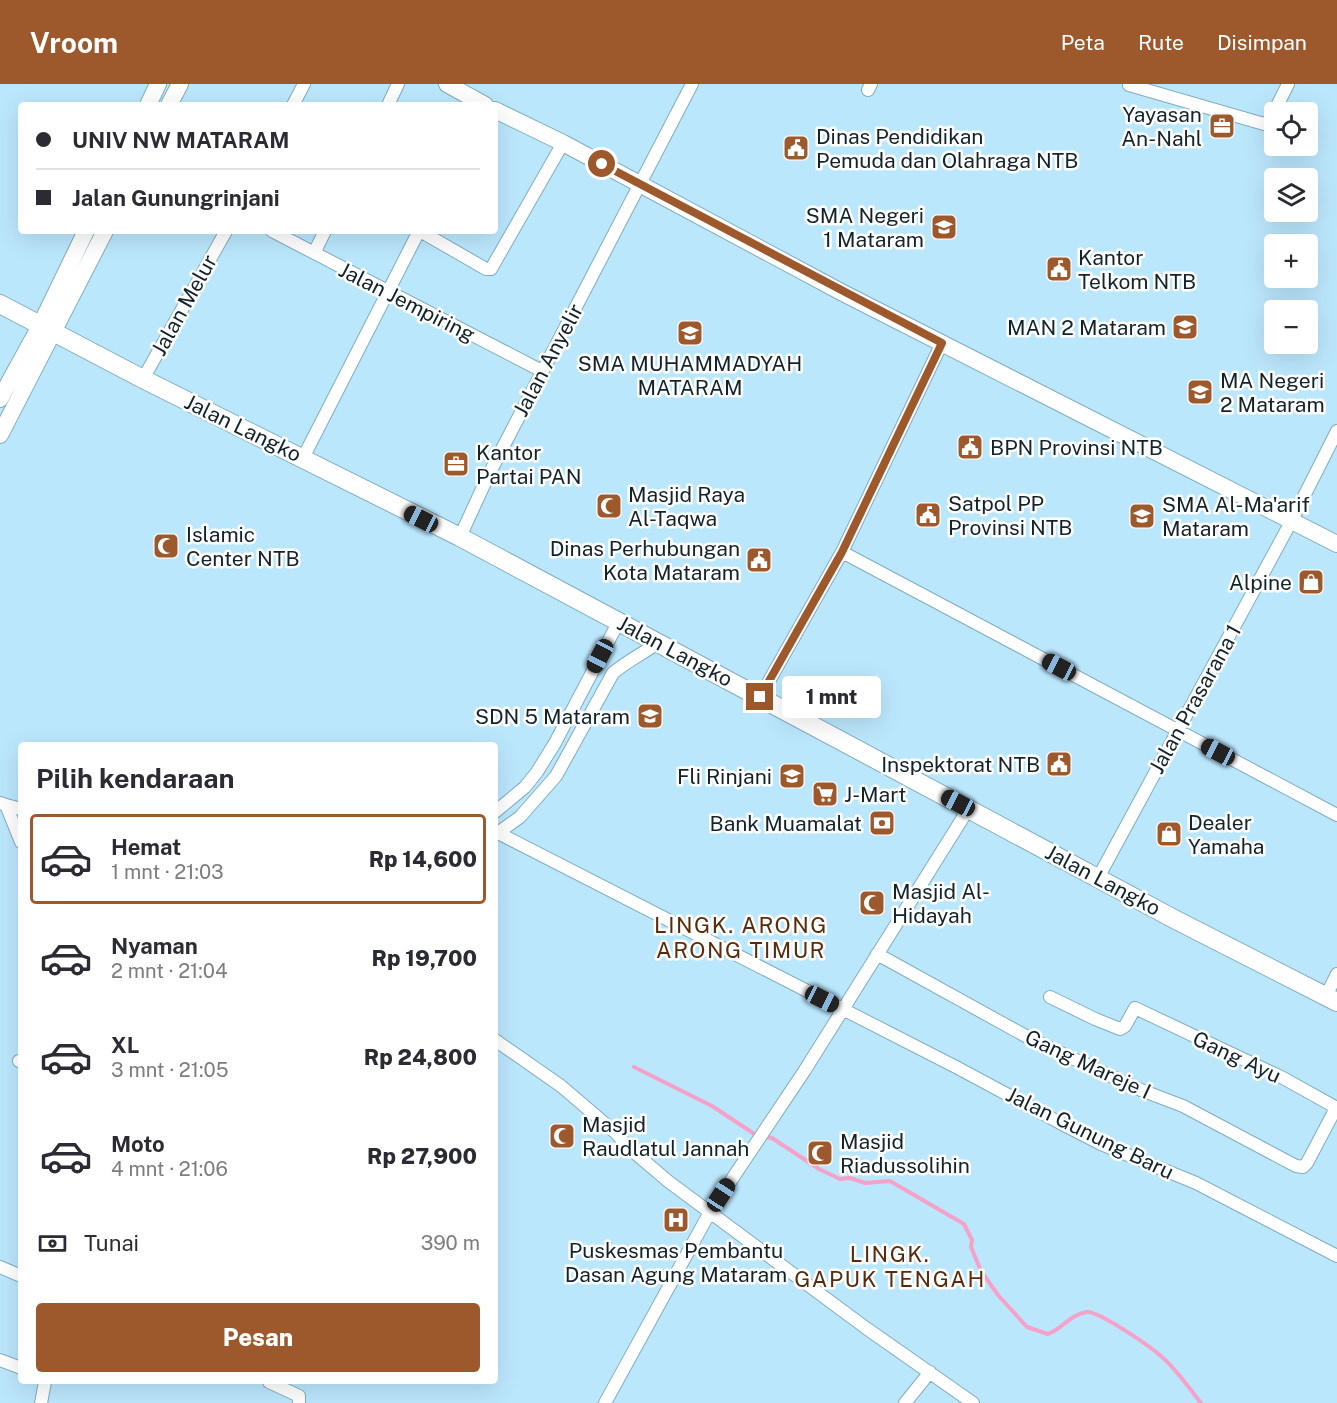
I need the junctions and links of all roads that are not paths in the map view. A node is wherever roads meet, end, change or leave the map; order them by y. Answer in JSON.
{"nodes":[{"id":1,"x":158,"y":84,"type":"edge"},
{"id":2,"x":180,"y":84,"type":"edge"},
{"id":3,"x":304,"y":84,"type":"edge"},
{"id":4,"x":398,"y":84,"type":"edge"},
{"id":5,"x":447,"y":84,"type":"edge"},
{"id":6,"x":692,"y":84,"type":"edge"},
{"id":7,"x":1288,"y":84,"type":"edge"},
{"id":8,"x":1129,"y":85,"type":"edge"},
{"id":9,"x":149,"y":102,"type":"edge"},
{"id":10,"x":171,"y":102,"type":"edge"},
{"id":11,"x":295,"y":102,"type":"edge"},
{"id":12,"x":389,"y":102,"type":"edge"},
{"id":13,"x":479,"y":102,"type":"edge"},
{"id":14,"x":498,"y":112,"type":"edge"},
{"id":15,"x":563,"y":143,"type":"junction"},
{"id":16,"x":640,"y":185,"type":"junction"},
{"id":17,"x":85,"y":234,"type":"edge"},
{"id":18,"x":103,"y":234,"type":"edge"},
{"id":19,"x":224,"y":234,"type":"edge"},
{"id":20,"x":278,"y":234,"type":"edge"},
{"id":21,"x":324,"y":234,"type":"edge"},
{"id":22,"x":417,"y":234,"type":"edge"},
{"id":23,"x":424,"y":234,"type":"edge"},
{"id":24,"x":314,"y":253,"type":"junction"},
{"id":25,"x":387,"y":292,"type":"junction"},
{"id":26,"x":0,"y":304,"type":"edge"},
{"id":27,"x":46,"y":329,"type":"junction"},
{"id":28,"x":942,"y":343,"type":"junction"},
{"id":29,"x":542,"y":371,"type":"junction"},
{"id":30,"x":143,"y":379,"type":"junction"},
{"id":31,"x":0,"y":399,"type":"edge"},
{"id":32,"x":1337,"y":430,"type":"edge"},
{"id":33,"x":0,"y":435,"type":"edge"},
{"id":34,"x":303,"y":458,"type":"junction"},
{"id":35,"x":1292,"y":520,"type":"junction"},
{"id":36,"x":460,"y":537,"type":"junction"},
{"id":37,"x":1337,"y":544,"type":"edge"},
{"id":38,"x":842,"y":552,"type":"junction"},
{"id":39,"x":619,"y":621,"type":"junction"},
{"id":40,"x":658,"y":642,"type":"junction"},
{"id":41,"x":760,"y":697,"type":"junction"},
{"id":42,"x":1179,"y":731,"type":"junction"},
{"id":43,"x":3,"y":804,"type":"edge"},
{"id":44,"x":18,"y":808,"type":"edge"},
{"id":45,"x":969,"y":808,"type":"junction"},
{"id":46,"x":498,"y":810,"type":"edge"},
{"id":47,"x":1337,"y":815,"type":"edge"},
{"id":48,"x":498,"y":833,"type":"edge"},
{"id":49,"x":498,"y":835,"type":"edge"},
{"id":50,"x":18,"y":836,"type":"edge"},
{"id":51,"x":1098,"y":878,"type":"junction"},
{"id":52,"x":877,"y":954,"type":"junction"},
{"id":53,"x":1337,"y":974,"type":"edge"},
{"id":54,"x":1050,"y":997,"type":"dead end"},
{"id":55,"x":1331,"y":999,"type":"edge"},
{"id":56,"x":843,"y":1010,"type":"junction"},
{"id":57,"x":498,"y":1042,"type":"edge"},
{"id":58,"x":1337,"y":1108,"type":"edge"},
{"id":59,"x":710,"y":1212,"type":"junction"},
{"id":60,"x":1337,"y":1256,"type":"edge"},
{"id":61,"x":0,"y":1267,"type":"edge"},
{"id":62,"x":18,"y":1275,"type":"edge"},
{"id":63,"x":0,"y":1360,"type":"edge"},
{"id":64,"x":18,"y":1367,"type":"edge"},
{"id":65,"x":930,"y":1372,"type":"junction"},
{"id":66,"x":45,"y":1384,"type":"edge"},
{"id":67,"x":272,"y":1384,"type":"edge"},
{"id":68,"x":299,"y":1400,"type":"edge"},
{"id":69,"x":41,"y":1403,"type":"edge"},
{"id":70,"x":605,"y":1403,"type":"edge"},
{"id":71,"x":905,"y":1403,"type":"edge"},
{"id":72,"x":973,"y":1403,"type":"edge"}],
"edges":[{"from":1,"to":9,"type":"main road"},
{"from":2,"to":10,"type":"main road"},
{"from":3,"to":11,"type":"street"},
{"from":4,"to":12,"type":"street"},
{"from":5,"to":13,"type":"main road"},
{"from":6,"to":16,"type":"street","name":"Jalan Anyelir"},
{"from":7,"to":8,"type":"street"},
{"from":14,"to":15,"type":"main road"},
{"from":15,"to":16,"type":"main road"},
{"from":15,"to":23,"type":"street"},
{"from":16,"to":28,"type":"main road"},
{"from":16,"to":29,"type":"street","name":"Jalan Anyelir"},
{"from":17,"to":27,"type":"main road"},
{"from":18,"to":27,"type":"main road"},
{"from":19,"to":30,"type":"street","name":"Jalan Melur"},
{"from":20,"to":24,"type":"street","name":"Jalan Jempiring"},
{"from":21,"to":24,"type":"street"},
{"from":22,"to":25,"type":"street"},
{"from":24,"to":25,"type":"street","name":"Jalan Jempiring"},
{"from":25,"to":29,"type":"street","name":"Jalan Jempiring"},
{"from":25,"to":34,"type":"street"},
{"from":26,"to":27,"type":"main road","name":"Jalan Langko"},
{"from":27,"to":30,"type":"main road","name":"Jalan Langko"},
{"from":27,"to":31,"type":"main road"},
{"from":27,"to":33,"type":"main road"},
{"from":28,"to":35,"type":"main road"},
{"from":28,"to":38,"type":"street"},
{"from":29,"to":36,"type":"street","name":"Jalan Anyelir"},
{"from":30,"to":34,"type":"main road","name":"Jalan Langko"},
{"from":32,"to":35,"type":"street","name":"Jalan Prasarana 1"},
{"from":34,"to":36,"type":"main road","name":"Jalan Langko"},
{"from":35,"to":37,"type":"main road"},
{"from":35,"to":42,"type":"street","name":"Jalan Prasarana 1"},
{"from":36,"to":39,"type":"main road","name":"Jalan Langko"},
{"from":38,"to":41,"type":"street"},
{"from":38,"to":42,"type":"street"},
{"from":39,"to":40,"type":"main road","name":"Jalan Langko"},
{"from":39,"to":46,"type":"street"},
{"from":40,"to":41,"type":"main road","name":"Jalan Langko"},
{"from":40,"to":48,"type":"street"},
{"from":41,"to":45,"type":"main road","name":"Jalan Langko"},
{"from":42,"to":47,"type":"street"},
{"from":42,"to":51,"type":"street","name":"Jalan Prasarana 1"},
{"from":43,"to":44,"type":"street"},
{"from":43,"to":50,"type":"street"},
{"from":45,"to":51,"type":"main road","name":"Jalan Langko"},
{"from":45,"to":52,"type":"street"},
{"from":49,"to":56,"type":"street","name":"Jalan Gunung Baru"},
{"from":51,"to":55,"type":"main road","name":"Jalan Langko"},
{"from":52,"to":56,"type":"street"},
{"from":52,"to":58,"type":"street","name":"Gang Mareje I"},
{"from":53,"to":55,"type":"street"},
{"from":54,"to":58,"type":"street","name":"Gang Ayu"},
{"from":56,"to":59,"type":"street"},
{"from":56,"to":60,"type":"street","name":"Jalan Gunung Baru"},
{"from":57,"to":59,"type":"street"},
{"from":59,"to":65,"type":"street"},
{"from":59,"to":70,"type":"street"},
{"from":61,"to":62,"type":"street"},
{"from":63,"to":64,"type":"street"},
{"from":65,"to":71,"type":"street"},
{"from":65,"to":72,"type":"street"},
{"from":66,"to":69,"type":"street"},
{"from":67,"to":68,"type":"street"}]}
